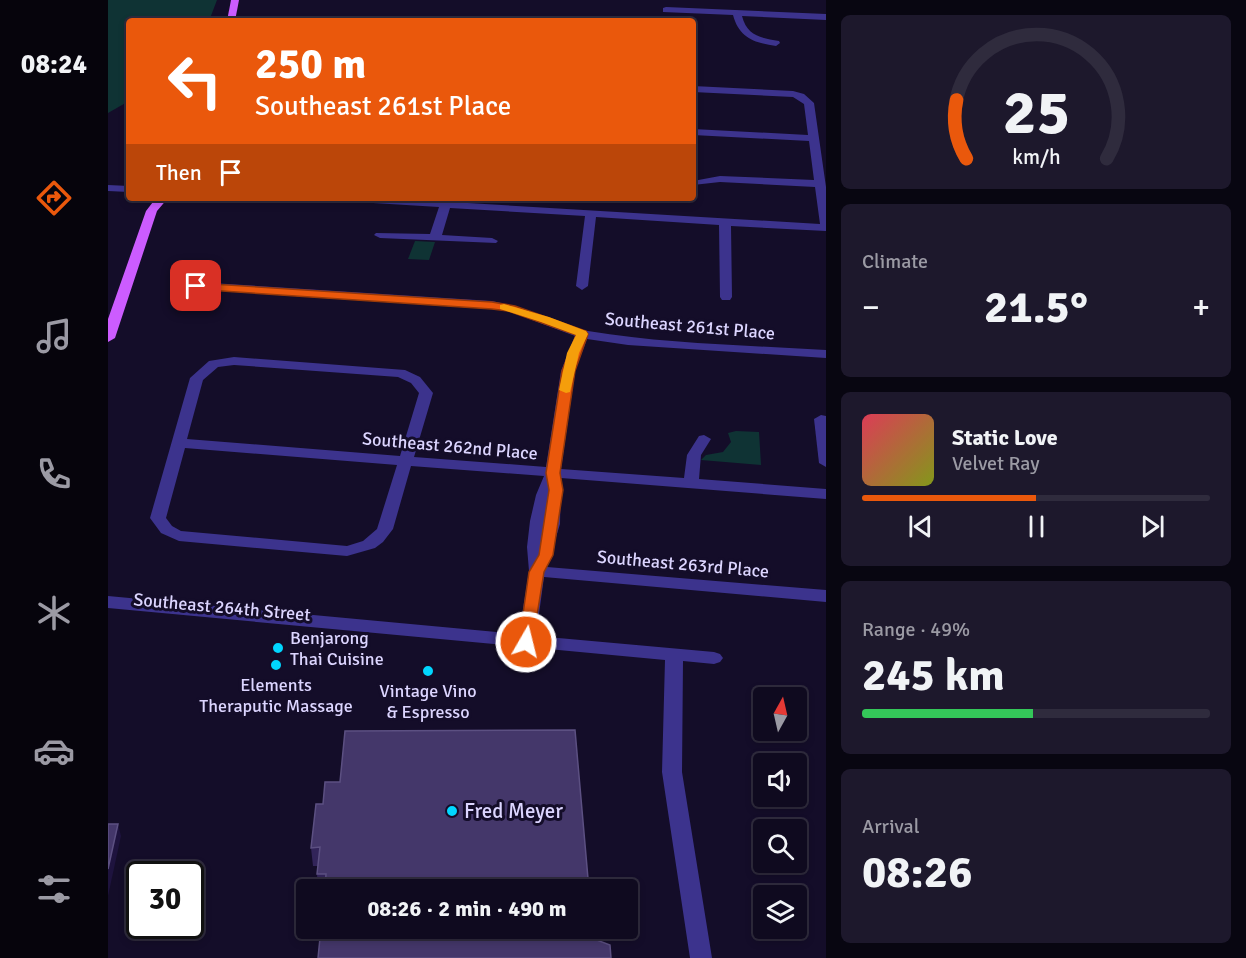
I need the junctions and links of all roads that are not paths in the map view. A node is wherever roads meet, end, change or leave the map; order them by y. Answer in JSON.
{"nodes":[{"id":1,"x":236,"y":0,"type":"edge"},
{"id":2,"x":667,"y":0,"type":"edge"},
{"id":3,"x":666,"y":10,"type":"junction"},
{"id":4,"x":737,"y":13,"type":"junction"},
{"id":5,"x":826,"y":17,"type":"edge"},
{"id":6,"x":232,"y":18,"type":"edge"},
{"id":7,"x":665,"y":18,"type":"edge"},
{"id":8,"x":777,"y":43,"type":"dead end"},
{"id":9,"x":696,"y":89,"type":"edge"},
{"id":10,"x":696,"y":132,"type":"edge"},
{"id":11,"x":814,"y":138,"type":"junction"},
{"id":12,"x":696,"y":183,"type":"dead end"},
{"id":13,"x":820,"y":183,"type":"junction"},
{"id":14,"x":108,"y":188,"type":"edge"},
{"id":15,"x":126,"y":189,"type":"edge"},
{"id":16,"x":446,"y":201,"type":"edge"},
{"id":17,"x":152,"y":204,"type":"edge"},
{"id":18,"x":591,"y":213,"type":"junction"},
{"id":19,"x":724,"y":221,"type":"junction"},
{"id":20,"x":826,"y":227,"type":"edge"},
{"id":21,"x":380,"y":235,"type":"dead end"},
{"id":22,"x":435,"y":238,"type":"junction"},
{"id":23,"x":492,"y":242,"type":"dead end"},
{"id":24,"x":196,"y":286,"type":"dead end"},
{"id":25,"x":582,"y":286,"type":"dead end"},
{"id":26,"x":726,"y":297,"type":"dead end"},
{"id":27,"x":582,"y":334,"type":"junction"},
{"id":28,"x":108,"y":339,"type":"edge"},
{"id":29,"x":826,"y":354,"type":"edge"},
{"id":30,"x":821,"y":418,"type":"dead end"},
{"id":31,"x":704,"y":439,"type":"dead end"},
{"id":32,"x":178,"y":443,"type":"junction"},
{"id":33,"x":405,"y":462,"type":"junction"},
{"id":34,"x":826,"y":463,"type":"edge"},
{"id":35,"x":553,"y":473,"type":"junction"},
{"id":36,"x":692,"y":485,"type":"junction"},
{"id":37,"x":826,"y":494,"type":"edge"},
{"id":38,"x":537,"y":572,"type":"junction"},
{"id":39,"x":826,"y":596,"type":"edge"},
{"id":40,"x":108,"y":601,"type":"edge"},
{"id":41,"x":526,"y":642,"type":"junction"},
{"id":42,"x":674,"y":655,"type":"junction"},
{"id":43,"x":714,"y":658,"type":"dead end"},
{"id":44,"x":701,"y":958,"type":"edge"}],
"edges":[{"from":1,"to":6,"type":"main road"},
{"from":2,"to":3,"type":"street"},
{"from":3,"to":4,"type":"street"},
{"from":3,"to":7,"type":"street"},
{"from":4,"to":5,"type":"street"},
{"from":4,"to":8,"type":"street"},
{"from":9,"to":11,"type":"street"},
{"from":10,"to":11,"type":"street"},
{"from":11,"to":13,"type":"street"},
{"from":12,"to":13,"type":"street"},
{"from":13,"to":20,"type":"street"},
{"from":14,"to":15,"type":"street"},
{"from":16,"to":18,"type":"street"},
{"from":16,"to":22,"type":"street"},
{"from":17,"to":28,"type":"main road"},
{"from":18,"to":19,"type":"street"},
{"from":18,"to":25,"type":"street"},
{"from":19,"to":20,"type":"street"},
{"from":19,"to":26,"type":"street"},
{"from":21,"to":22,"type":"street"},
{"from":22,"to":23,"type":"street"},
{"from":24,"to":27,"type":"street","name":"Southeast 261st Place"},
{"from":27,"to":29,"type":"street","name":"Southeast 261st Place"},
{"from":27,"to":35,"type":"street"},
{"from":30,"to":34,"type":"street"},
{"from":31,"to":36,"type":"street"},
{"from":32,"to":33,"type":"street","name":"Southeast 262nd Place"},
{"from":32,"to":33,"type":"street"},
{"from":32,"to":33,"type":"street"},
{"from":33,"to":35,"type":"street","name":"Southeast 262nd Place"},
{"from":35,"to":36,"type":"street","name":"Southeast 262nd Place"},
{"from":35,"to":38,"type":"street"},
{"from":36,"to":37,"type":"street","name":"Southeast 262nd Place"},
{"from":38,"to":39,"type":"street","name":"Southeast 263rd Place"},
{"from":38,"to":41,"type":"street"},
{"from":40,"to":41,"type":"street","name":"Southeast 264th Street"},
{"from":41,"to":42,"type":"street","name":"Southeast 264th Street"},
{"from":42,"to":43,"type":"street","name":"Southeast 264th Street"},
{"from":42,"to":44,"type":"street"}]}
